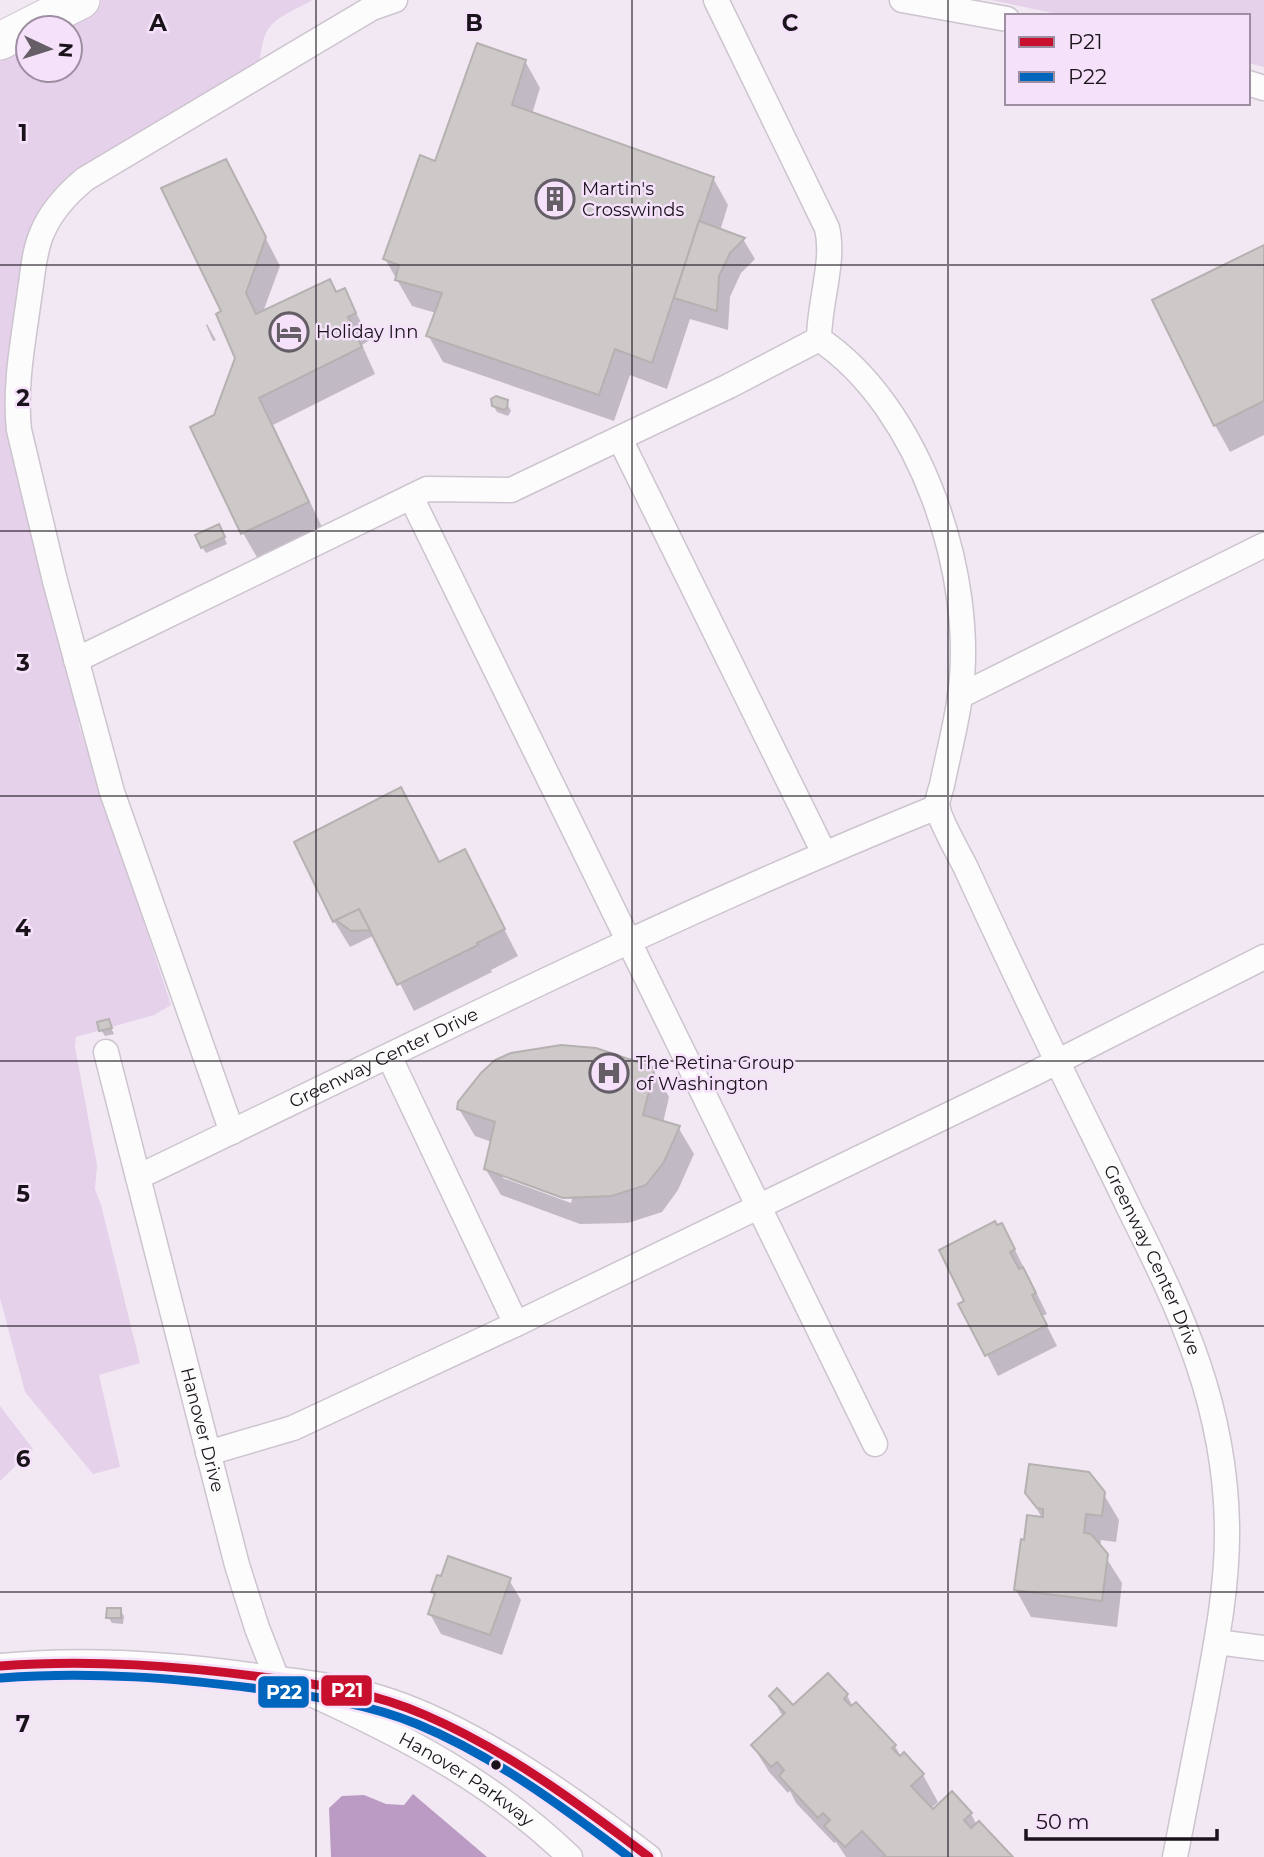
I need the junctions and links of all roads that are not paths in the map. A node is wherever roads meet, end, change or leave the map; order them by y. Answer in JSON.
{"nodes":[{"id":1,"x":29,"y":0,"type":"edge"},
{"id":2,"x":81,"y":0,"type":"edge"},
{"id":3,"x":395,"y":0,"type":"edge"},
{"id":4,"x":716,"y":0,"type":"edge"},
{"id":5,"x":902,"y":0,"type":"edge"},
{"id":6,"x":0,"y":19,"type":"edge"},
{"id":7,"x":1005,"y":19,"type":"edge"},
{"id":8,"x":0,"y":41,"type":"edge"},
{"id":9,"x":819,"y":339,"type":"junction"},
{"id":10,"x":620,"y":439,"type":"junction"},
{"id":11,"x":411,"y":497,"type":"junction"},
{"id":12,"x":1264,"y":545,"type":"edge"},
{"id":13,"x":76,"y":660,"type":"junction"},
{"id":14,"x":960,"y":696,"type":"junction"},
{"id":15,"x":937,"y":807,"type":"junction"},
{"id":16,"x":824,"y":853,"type":"junction"},
{"id":17,"x":630,"y":941,"type":"junction"},
{"id":18,"x":1264,"y":957,"type":"edge"},
{"id":19,"x":106,"y":1052,"type":"dead end"},
{"id":20,"x":389,"y":1056,"type":"junction"},
{"id":21,"x":1057,"y":1062,"type":"junction"},
{"id":22,"x":232,"y":1132,"type":"junction"},
{"id":23,"x":138,"y":1177,"type":"junction"},
{"id":24,"x":759,"y":1207,"type":"junction"},
{"id":25,"x":516,"y":1324,"type":"junction"},
{"id":26,"x":874,"y":1444,"type":"dead end"},
{"id":27,"x":208,"y":1453,"type":"junction"},
{"id":28,"x":1217,"y":1642,"type":"junction"},
{"id":29,"x":1264,"y":1648,"type":"edge"},
{"id":30,"x":0,"y":1666,"type":"edge"},
{"id":31,"x":277,"y":1679,"type":"junction"},
{"id":32,"x":570,"y":1857,"type":"edge"},
{"id":33,"x":649,"y":1857,"type":"edge"},
{"id":34,"x":1175,"y":1857,"type":"edge"}],
"edges":[{"from":1,"to":6,"type":"highway"},
{"from":2,"to":8,"type":"highway"},
{"from":3,"to":13,"type":"street"},
{"from":4,"to":9,"type":"street"},
{"from":5,"to":7,"type":"street"},
{"from":9,"to":10,"type":"street"},
{"from":9,"to":14,"type":"street"},
{"from":10,"to":11,"type":"street"},
{"from":10,"to":16,"type":"street"},
{"from":11,"to":13,"type":"street"},
{"from":11,"to":17,"type":"street"},
{"from":12,"to":14,"type":"street"},
{"from":13,"to":22,"type":"street"},
{"from":14,"to":15,"type":"street"},
{"from":15,"to":16,"type":"street","name":"Greenway Center Drive"},
{"from":15,"to":21,"type":"street","name":"Greenway Center Drive"},
{"from":16,"to":17,"type":"street","name":"Greenway Center Drive"},
{"from":17,"to":20,"type":"street","name":"Greenway Center Drive"},
{"from":17,"to":24,"type":"street"},
{"from":18,"to":21,"type":"street"},
{"from":19,"to":23,"type":"street","name":"Hanover Drive"},
{"from":20,"to":22,"type":"street","name":"Greenway Center Drive"},
{"from":20,"to":25,"type":"street"},
{"from":21,"to":24,"type":"street"},
{"from":21,"to":28,"type":"street","name":"Greenway Center Drive"},
{"from":22,"to":23,"type":"street","name":"Greenway Center Drive"},
{"from":23,"to":27,"type":"street","name":"Hanover Drive"},
{"from":24,"to":25,"type":"street"},
{"from":24,"to":26,"type":"street"},
{"from":25,"to":27,"type":"street"},
{"from":27,"to":31,"type":"street","name":"Hanover Drive"},
{"from":28,"to":29,"type":"street"},
{"from":28,"to":34,"type":"street","name":"Greenway Center Drive"},
{"from":30,"to":31,"type":"street","name":"Hanover Parkway"},
{"from":31,"to":32,"type":"street","name":"Hanover Parkway"},
{"from":31,"to":33,"type":"street","name":"Hanover Parkway"}]}
